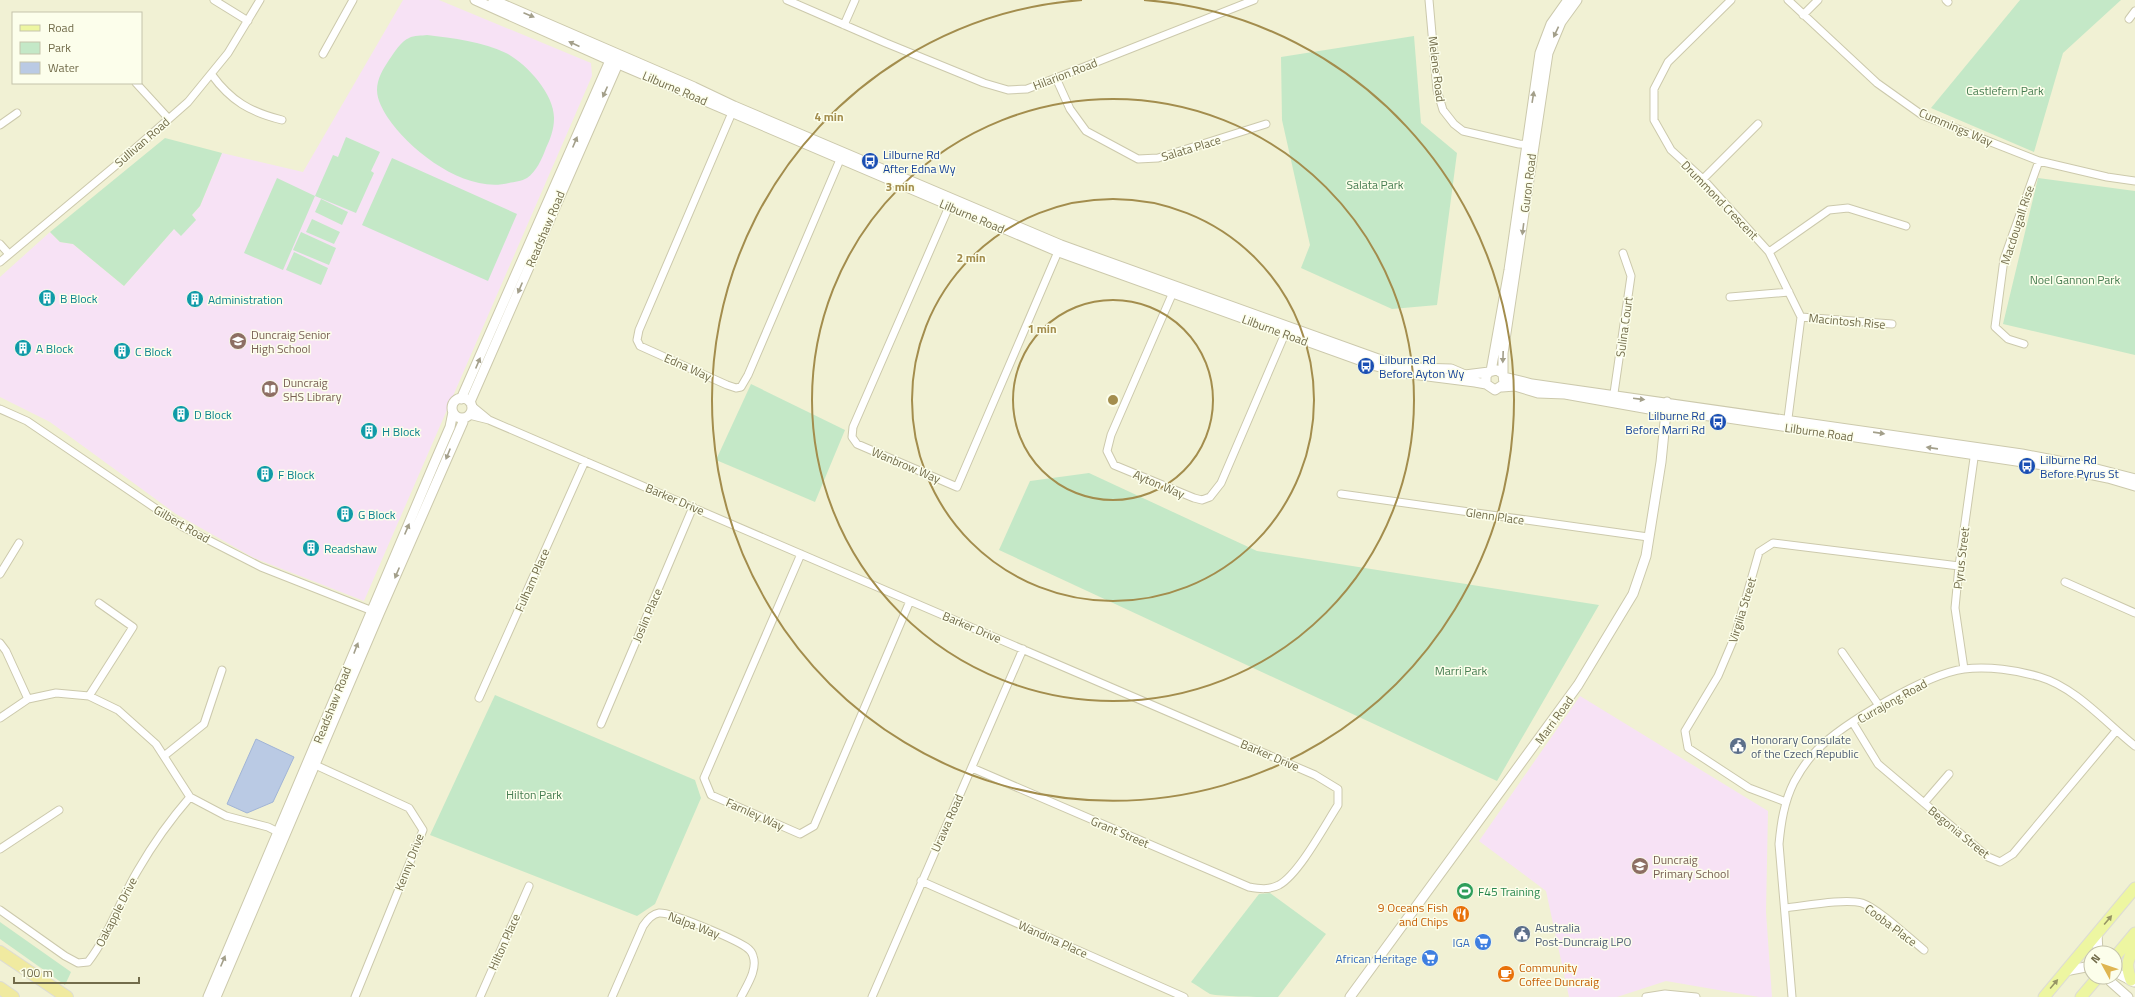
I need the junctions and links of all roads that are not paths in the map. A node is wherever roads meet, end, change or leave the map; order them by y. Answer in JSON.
{"nodes":[{"id":1,"x":214,"y":0,"type":"edge"},
{"id":2,"x":260,"y":0,"type":"edge"},
{"id":3,"x":353,"y":0,"type":"edge"},
{"id":4,"x":475,"y":0,"type":"edge"},
{"id":5,"x":493,"y":0,"type":"edge"},
{"id":6,"x":787,"y":0,"type":"edge"},
{"id":7,"x":855,"y":0,"type":"edge"},
{"id":8,"x":1254,"y":0,"type":"edge"},
{"id":9,"x":1429,"y":0,"type":"edge"},
{"id":10,"x":1568,"y":0,"type":"edge"},
{"id":11,"x":1577,"y":0,"type":"edge"},
{"id":12,"x":1731,"y":0,"type":"edge"},
{"id":13,"x":1788,"y":0,"type":"edge"},
{"id":14,"x":1818,"y":0,"type":"edge"},
{"id":15,"x":2135,"y":11,"type":"edge"},
{"id":16,"x":1803,"y":15,"type":"junction"},
{"id":17,"x":2129,"y":19,"type":"dead end"},
{"id":18,"x":248,"y":21,"type":"junction"},
{"id":19,"x":844,"y":25,"type":"junction"},
{"id":20,"x":323,"y":54,"type":"dead end"},
{"id":21,"x":615,"y":58,"type":"junction"},
{"id":22,"x":212,"y":74,"type":"junction"},
{"id":23,"x":1056,"y":78,"type":"junction"},
{"id":24,"x":137,"y":84,"type":"edge"},
{"id":25,"x":733,"y":110,"type":"junction"},
{"id":26,"x":17,"y":113,"type":"dead end"},
{"id":27,"x":169,"y":119,"type":"junction"},
{"id":28,"x":282,"y":120,"type":"dead end"},
{"id":29,"x":1266,"y":124,"type":"dead end"},
{"id":30,"x":1758,"y":124,"type":"dead end"},
{"id":31,"x":0,"y":125,"type":"edge"},
{"id":32,"x":1529,"y":145,"type":"junction"},
{"id":33,"x":841,"y":156,"type":"junction"},
{"id":34,"x":2039,"y":160,"type":"junction"},
{"id":35,"x":1702,"y":179,"type":"junction"},
{"id":36,"x":2135,"y":181,"type":"edge"},
{"id":37,"x":951,"y":203,"type":"junction"},
{"id":38,"x":1906,"y":226,"type":"dead end"},
{"id":39,"x":0,"y":244,"type":"edge"},
{"id":40,"x":1060,"y":249,"type":"junction"},
{"id":41,"x":1769,"y":252,"type":"junction"},
{"id":42,"x":1623,"y":253,"type":"dead end"},
{"id":43,"x":9,"y":254,"type":"junction"},
{"id":44,"x":0,"y":262,"type":"edge"},
{"id":45,"x":1174,"y":290,"type":"junction"},
{"id":46,"x":1789,"y":292,"type":"junction"},
{"id":47,"x":1730,"y":298,"type":"dead end"},
{"id":48,"x":1801,"y":317,"type":"junction"},
{"id":49,"x":1892,"y":324,"type":"dead end"},
{"id":50,"x":1286,"y":330,"type":"junction"},
{"id":51,"x":2024,"y":344,"type":"dead end"},
{"id":52,"x":1490,"y":371,"type":"junction"},
{"id":53,"x":1503,"y":375,"type":"junction"},
{"id":54,"x":1486,"y":384,"type":"junction"},
{"id":55,"x":1502,"y":387,"type":"junction"},
{"id":56,"x":1613,"y":399,"type":"junction"},
{"id":57,"x":468,"y":402,"type":"junction"},
{"id":58,"x":1667,"y":407,"type":"junction"},
{"id":59,"x":0,"y":409,"type":"edge"},
{"id":60,"x":453,"y":412,"type":"junction"},
{"id":61,"x":465,"y":417,"type":"junction"},
{"id":62,"x":489,"y":420,"type":"junction"},
{"id":63,"x":1787,"y":424,"type":"junction"},
{"id":64,"x":1975,"y":451,"type":"junction"},
{"id":65,"x":585,"y":461,"type":"junction"},
{"id":66,"x":2135,"y":479,"type":"edge"},
{"id":67,"x":2135,"y":486,"type":"edge"},
{"id":68,"x":1341,"y":494,"type":"dead end"},
{"id":69,"x":692,"y":507,"type":"junction"},
{"id":70,"x":1648,"y":537,"type":"junction"},
{"id":71,"x":19,"y":543,"type":"dead end"},
{"id":72,"x":802,"y":554,"type":"junction"},
{"id":73,"x":1959,"y":566,"type":"junction"},
{"id":74,"x":0,"y":574,"type":"edge"},
{"id":75,"x":2065,"y":582,"type":"dead end"},
{"id":76,"x":910,"y":601,"type":"junction"},
{"id":77,"x":100,"y":603,"type":"dead end"},
{"id":78,"x":375,"y":612,"type":"junction"},
{"id":79,"x":2135,"y":613,"type":"edge"},
{"id":80,"x":0,"y":643,"type":"edge"},
{"id":81,"x":1023,"y":649,"type":"junction"},
{"id":82,"x":1842,"y":652,"type":"dead end"},
{"id":83,"x":1964,"y":669,"type":"junction"},
{"id":84,"x":222,"y":670,"type":"dead end"},
{"id":85,"x":89,"y":696,"type":"junction"},
{"id":86,"x":478,"y":698,"type":"dead end"},
{"id":87,"x":28,"y":699,"type":"junction"},
{"id":88,"x":1880,"y":707,"type":"junction"},
{"id":89,"x":0,"y":718,"type":"edge"},
{"id":90,"x":1853,"y":722,"type":"junction"},
{"id":91,"x":601,"y":724,"type":"dead end"},
{"id":92,"x":2116,"y":731,"type":"junction"},
{"id":93,"x":2135,"y":746,"type":"edge"},
{"id":94,"x":164,"y":756,"type":"junction"},
{"id":95,"x":312,"y":763,"type":"junction"},
{"id":96,"x":972,"y":768,"type":"junction"},
{"id":97,"x":1949,"y":774,"type":"dead end"},
{"id":98,"x":190,"y":797,"type":"junction"},
{"id":99,"x":1786,"y":802,"type":"junction"},
{"id":100,"x":1924,"y":804,"type":"junction"},
{"id":101,"x":58,"y":810,"type":"dead end"},
{"id":102,"x":281,"y":833,"type":"junction"},
{"id":103,"x":0,"y":850,"type":"edge"},
{"id":104,"x":922,"y":881,"type":"junction"},
{"id":105,"x":529,"y":886,"type":"dead end"},
{"id":106,"x":1270,"y":888,"type":"joint"},
{"id":107,"x":2135,"y":888,"type":"edge"},
{"id":108,"x":1785,"y":908,"type":"junction"},
{"id":109,"x":0,"y":910,"type":"edge"},
{"id":110,"x":2097,"y":933,"type":"junction"},
{"id":111,"x":2135,"y":933,"type":"edge"},
{"id":112,"x":2098,"y":945,"type":"edge"},
{"id":113,"x":2135,"y":945,"type":"edge"},
{"id":114,"x":2123,"y":947,"type":"edge"},
{"id":115,"x":1924,"y":950,"type":"dead end"},
{"id":116,"x":0,"y":952,"type":"edge"},
{"id":117,"x":2083,"y":968,"type":"edge"},
{"id":118,"x":2065,"y":971,"type":"junction"},
{"id":119,"x":2123,"y":976,"type":"edge"},
{"id":120,"x":2133,"y":982,"type":"edge"},
{"id":121,"x":2091,"y":985,"type":"edge"},
{"id":122,"x":2114,"y":985,"type":"edge"},
{"id":123,"x":0,"y":988,"type":"edge"},
{"id":124,"x":13,"y":997,"type":"edge"},
{"id":125,"x":66,"y":997,"type":"edge"},
{"id":126,"x":208,"y":997,"type":"edge"},
{"id":127,"x":216,"y":997,"type":"edge"},
{"id":128,"x":355,"y":997,"type":"edge"},
{"id":129,"x":480,"y":997,"type":"edge"},
{"id":130,"x":612,"y":997,"type":"edge"},
{"id":131,"x":742,"y":997,"type":"edge"},
{"id":132,"x":872,"y":997,"type":"edge"},
{"id":133,"x":1184,"y":997,"type":"edge"},
{"id":134,"x":1350,"y":997,"type":"edge"},
{"id":135,"x":1646,"y":997,"type":"edge"},
{"id":136,"x":1696,"y":997,"type":"edge"},
{"id":137,"x":1792,"y":997,"type":"edge"},
{"id":138,"x":2044,"y":997,"type":"edge"},
{"id":139,"x":2081,"y":997,"type":"edge"},
{"id":140,"x":2128,"y":997,"type":"edge"}],
"edges":[{"from":1,"to":18,"type":"street"},
{"from":2,"to":18,"type":"street","name":"Sullivan Road"},
{"from":3,"to":20,"type":"street"},
{"from":21,"to":4,"type":"street","name":"Lilburne Road","one_way":true},
{"from":5,"to":21,"type":"street","name":"Lilburne Road","one_way":true},
{"from":6,"to":19,"type":"street","name":"Hilarion Road"},
{"from":7,"to":19,"type":"street"},
{"from":8,"to":23,"type":"street","name":"Hilarion Road"},
{"from":9,"to":32,"type":"street","name":"Melene Road"},
{"from":32,"to":10,"type":"street","name":"Guron Road","one_way":true},
{"from":11,"to":32,"type":"street","name":"Guron Road","one_way":true},
{"from":12,"to":35,"type":"street","name":"Drummond Crescent"},
{"from":13,"to":16,"type":"street","name":"Cummings Way"},
{"from":14,"to":16,"type":"street"},
{"from":15,"to":17,"type":"street"},
{"from":16,"to":34,"type":"street","name":"Cummings Way"},
{"from":18,"to":22,"type":"street","name":"Sullivan Road"},
{"from":19,"to":23,"type":"street","name":"Hilarion Road"},
{"from":21,"to":25,"type":"street","name":"Lilburne Road"},
{"from":21,"to":57,"type":"street","name":"Readshaw Road"},
{"from":22,"to":27,"type":"street","name":"Sullivan Road"},
{"from":22,"to":28,"type":"street"},
{"from":23,"to":29,"type":"street","name":"Salata Place"},
{"from":24,"to":27,"type":"street"},
{"from":25,"to":33,"type":"street","name":"Lilburne Road"},
{"from":25,"to":33,"type":"street","name":"Edna Way"},
{"from":26,"to":31,"type":"street"},
{"from":27,"to":43,"type":"street","name":"Sullivan Road"},
{"from":30,"to":35,"type":"street"},
{"from":32,"to":52,"type":"street","name":"Guron Road"},
{"from":32,"to":53,"type":"street","name":"Guron Road","one_way":true},
{"from":33,"to":37,"type":"street","name":"Lilburne Road"},
{"from":34,"to":36,"type":"street","name":"Cummings Way"},
{"from":34,"to":51,"type":"street","name":"Macdougall Rise"},
{"from":35,"to":41,"type":"street","name":"Drummond Crescent"},
{"from":37,"to":40,"type":"street","name":"Lilburne Road"},
{"from":37,"to":40,"type":"street","name":"Wanbrow Way"},
{"from":38,"to":41,"type":"street"},
{"from":39,"to":43,"type":"street"},
{"from":40,"to":45,"type":"street","name":"Lilburne Road"},
{"from":41,"to":46,"type":"street","name":"Drummond Crescent"},
{"from":42,"to":56,"type":"street","name":"Sulina Court"},
{"from":43,"to":44,"type":"street","name":"Sullivan Road"},
{"from":45,"to":50,"type":"street","name":"Lilburne Road"},
{"from":45,"to":50,"type":"street","name":"Ayton Way"},
{"from":46,"to":47,"type":"street"},
{"from":46,"to":48,"type":"street","name":"Drummond Crescent"},
{"from":48,"to":49,"type":"street","name":"Macintosh Rise"},
{"from":48,"to":63,"type":"street"},
{"from":50,"to":52,"type":"street","name":"Lilburne Road"},
{"from":50,"to":54,"type":"street","name":"Lilburne Road"},
{"from":52,"to":53,"type":"street"},
{"from":52,"to":54,"type":"street"},
{"from":53,"to":55,"type":"street"},
{"from":53,"to":56,"type":"street","name":"Lilburne Road"},
{"from":54,"to":55,"type":"street"},
{"from":55,"to":56,"type":"street","name":"Lilburne Road"},
{"from":56,"to":58,"type":"street","name":"Lilburne Road"},
{"from":57,"to":60,"type":"street","name":"Readshaw Road"},
{"from":57,"to":61,"type":"street","name":"Readshaw Road"},
{"from":57,"to":62,"type":"street","name":"Barker Drive"},
{"from":58,"to":63,"type":"street","name":"Lilburne Road"},
{"from":58,"to":70,"type":"street","name":"Marri Road"},
{"from":59,"to":78,"type":"street","name":"Gilbert Road"},
{"from":60,"to":61,"type":"street"},
{"from":78,"to":60,"type":"street","name":"Readshaw Road","one_way":true},
{"from":61,"to":62,"type":"street","name":"Barker Drive"},
{"from":61,"to":78,"type":"street","name":"Readshaw Road","one_way":true},
{"from":62,"to":65,"type":"street","name":"Barker Drive"},
{"from":63,"to":64,"type":"street","name":"Lilburne Road"},
{"from":64,"to":66,"type":"street","name":"Lilburne Road"},
{"from":64,"to":67,"type":"street","name":"Lilburne Road"},
{"from":64,"to":73,"type":"street","name":"Pyrus Street"},
{"from":65,"to":69,"type":"street","name":"Barker Drive"},
{"from":65,"to":86,"type":"street","name":"Fulham Place"},
{"from":68,"to":70,"type":"street","name":"Glenn Place"},
{"from":69,"to":72,"type":"street","name":"Barker Drive"},
{"from":69,"to":91,"type":"street","name":"Joslin Place"},
{"from":70,"to":134,"type":"street","name":"Marri Road"},
{"from":71,"to":74,"type":"street"},
{"from":72,"to":76,"type":"street","name":"Barker Drive"},
{"from":72,"to":76,"type":"street","name":"Farnley Way"},
{"from":73,"to":83,"type":"street","name":"Pyrus Street"},
{"from":73,"to":99,"type":"street","name":"Virgilia Street"},
{"from":75,"to":79,"type":"street"},
{"from":76,"to":81,"type":"street","name":"Barker Drive"},
{"from":77,"to":85,"type":"street"},
{"from":78,"to":95,"type":"street","name":"Readshaw Road"},
{"from":80,"to":87,"type":"street"},
{"from":81,"to":96,"type":"street","name":"Urawa Road"},
{"from":81,"to":106,"type":"street","name":"Barker Drive"},
{"from":82,"to":88,"type":"street"},
{"from":83,"to":88,"type":"street","name":"Currajong Road"},
{"from":83,"to":92,"type":"street","name":"Currajong Road"},
{"from":84,"to":94,"type":"street"},
{"from":85,"to":87,"type":"street"},
{"from":85,"to":94,"type":"street"},
{"from":87,"to":89,"type":"street"},
{"from":88,"to":90,"type":"street","name":"Currajong Road"},
{"from":90,"to":99,"type":"street","name":"Currajong Road"},
{"from":90,"to":100,"type":"street","name":"Begonia Street"},
{"from":92,"to":93,"type":"street","name":"Currajong Road"},
{"from":92,"to":100,"type":"street","name":"Begonia Street"},
{"from":94,"to":98,"type":"street"},
{"from":95,"to":102,"type":"street","name":"Readshaw Road"},
{"from":95,"to":128,"type":"street","name":"Kenny Drive"},
{"from":96,"to":104,"type":"street","name":"Urawa Road"},
{"from":96,"to":106,"type":"street","name":"Grant Street"},
{"from":97,"to":100,"type":"street"},
{"from":98,"to":102,"type":"street"},
{"from":98,"to":109,"type":"street","name":"Oakapple Drive"},
{"from":99,"to":108,"type":"street","name":"Currajong Road"},
{"from":101,"to":103,"type":"street"},
{"from":126,"to":102,"type":"street","name":"Readshaw Road","one_way":true},
{"from":102,"to":127,"type":"street","name":"Readshaw Road"},
{"from":104,"to":132,"type":"street","name":"Urawa Road"},
{"from":104,"to":133,"type":"street","name":"Wandina Place"},
{"from":105,"to":129,"type":"street","name":"Hilton Place"},
{"from":110,"to":107,"type":"main road","one_way":true},
{"from":108,"to":115,"type":"street","name":"Cooba Place"},
{"from":108,"to":137,"type":"street","name":"Currajong Road"},
{"from":110,"to":112,"type":"street"},
{"from":110,"to":118,"type":"main road"},
{"from":111,"to":114,"type":"main road"},
{"from":113,"to":120,"type":"main road"},
{"from":116,"to":125,"type":"highway"},
{"from":117,"to":118,"type":"street"},
{"from":138,"to":118,"type":"main road","one_way":true},
{"from":119,"to":120,"type":"street"},
{"from":121,"to":139,"type":"main road"},
{"from":122,"to":140,"type":"street"},
{"from":123,"to":124,"type":"highway"},
{"from":130,"to":131,"type":"street","name":"Nalpa Way"},
{"from":135,"to":136,"type":"street"}]}
